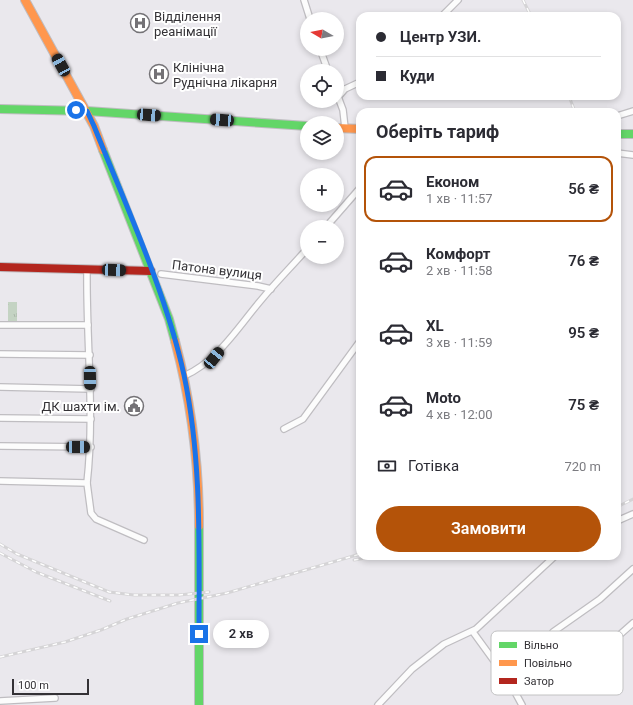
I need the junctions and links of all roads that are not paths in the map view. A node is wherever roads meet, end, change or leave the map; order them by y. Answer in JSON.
{"nodes":[{"id":1,"x":25,"y":0,"type":"edge"},
{"id":2,"x":304,"y":0,"type":"edge"},
{"id":3,"x":458,"y":0,"type":"edge"},
{"id":4,"x":308,"y":12,"type":"edge"},
{"id":5,"x":446,"y":12,"type":"edge"},
{"id":6,"x":356,"y":84,"type":"edge"},
{"id":7,"x":344,"y":90,"type":"edge"},
{"id":8,"x":0,"y":109,"type":"edge"},
{"id":9,"x":87,"y":111,"type":"junction"},
{"id":10,"x":633,"y":111,"type":"edge"},
{"id":11,"x":621,"y":115,"type":"edge"},
{"id":12,"x":300,"y":126,"type":"edge"},
{"id":13,"x":344,"y":128,"type":"edge"},
{"id":14,"x":356,"y":130,"type":"edge"},
{"id":15,"x":621,"y":134,"type":"edge"},
{"id":16,"x":633,"y":134,"type":"edge"},
{"id":17,"x":621,"y":154,"type":"edge"},
{"id":18,"x":633,"y":155,"type":"edge"},
{"id":19,"x":356,"y":193,"type":"edge"},
{"id":20,"x":332,"y":220,"type":"edge"},
{"id":21,"x":300,"y":257,"type":"edge"},
{"id":22,"x":0,"y":267,"type":"edge"},
{"id":23,"x":87,"y":269,"type":"junction"},
{"id":24,"x":151,"y":271,"type":"junction"},
{"id":25,"x":161,"y":274,"type":"dead end"},
{"id":26,"x":271,"y":289,"type":"junction"},
{"id":27,"x":0,"y":325,"type":"edge"},
{"id":28,"x":88,"y":325,"type":"junction"},
{"id":29,"x":356,"y":346,"type":"edge"},
{"id":30,"x":0,"y":354,"type":"edge"},
{"id":31,"x":90,"y":355,"type":"junction"},
{"id":32,"x":184,"y":376,"type":"junction"},
{"id":33,"x":0,"y":387,"type":"edge"},
{"id":34,"x":90,"y":389,"type":"junction"},
{"id":35,"x":0,"y":418,"type":"edge"},
{"id":36,"x":91,"y":419,"type":"junction"},
{"id":37,"x":284,"y":429,"type":"dead end"},
{"id":38,"x":0,"y":446,"type":"edge"},
{"id":39,"x":91,"y":447,"type":"junction"},
{"id":40,"x":0,"y":481,"type":"edge"},
{"id":41,"x":87,"y":483,"type":"junction"},
{"id":42,"x":633,"y":514,"type":"edge"},
{"id":43,"x":621,"y":519,"type":"edge"},
{"id":44,"x":144,"y":540,"type":"dead end"},
{"id":45,"x":551,"y":560,"type":"edge"},
{"id":46,"x":633,"y":569,"type":"edge"},
{"id":47,"x":633,"y":623,"type":"edge"},
{"id":48,"x":554,"y":631,"type":"edge"},
{"id":49,"x":473,"y":632,"type":"junction"},
{"id":50,"x":623,"y":632,"type":"edge"},
{"id":51,"x":491,"y":657,"type":"edge"},
{"id":52,"x":517,"y":695,"type":"edge"},
{"id":53,"x":55,"y":698,"type":"dead end"},
{"id":54,"x":0,"y":701,"type":"edge"},
{"id":55,"x":199,"y":705,"type":"edge"},
{"id":56,"x":378,"y":705,"type":"edge"},
{"id":57,"x":522,"y":705,"type":"edge"}],
"edges":[{"from":1,"to":9,"type":"main road"},
{"from":2,"to":4,"type":"street"},
{"from":3,"to":5,"type":"street"},
{"from":6,"to":7,"type":"street"},
{"from":8,"to":9,"type":"main road"},
{"from":9,"to":12,"type":"main road"},
{"from":9,"to":24,"type":"main road"},
{"from":10,"to":11,"type":"street"},
{"from":13,"to":14,"type":"main road"},
{"from":15,"to":16,"type":"main road"},
{"from":17,"to":18,"type":"street"},
{"from":19,"to":20,"type":"street"},
{"from":21,"to":26,"type":"street"},
{"from":22,"to":23,"type":"main road"},
{"from":23,"to":24,"type":"main road"},
{"from":23,"to":28,"type":"street"},
{"from":24,"to":32,"type":"main road"},
{"from":25,"to":26,"type":"street","name":"Патона вулиця"},
{"from":26,"to":32,"type":"street"},
{"from":27,"to":28,"type":"street"},
{"from":28,"to":31,"type":"street"},
{"from":29,"to":37,"type":"street"},
{"from":30,"to":31,"type":"street"},
{"from":31,"to":34,"type":"street"},
{"from":32,"to":55,"type":"main road"},
{"from":33,"to":34,"type":"street"},
{"from":34,"to":36,"type":"street"},
{"from":35,"to":36,"type":"street"},
{"from":36,"to":39,"type":"street"},
{"from":38,"to":39,"type":"street"},
{"from":39,"to":41,"type":"street"},
{"from":40,"to":41,"type":"street"},
{"from":41,"to":44,"type":"street"},
{"from":42,"to":43,"type":"street"},
{"from":45,"to":49,"type":"street"},
{"from":46,"to":48,"type":"street"},
{"from":47,"to":50,"type":"street"},
{"from":49,"to":51,"type":"street"},
{"from":49,"to":56,"type":"street"},
{"from":52,"to":57,"type":"street"},
{"from":53,"to":54,"type":"street"}]}
